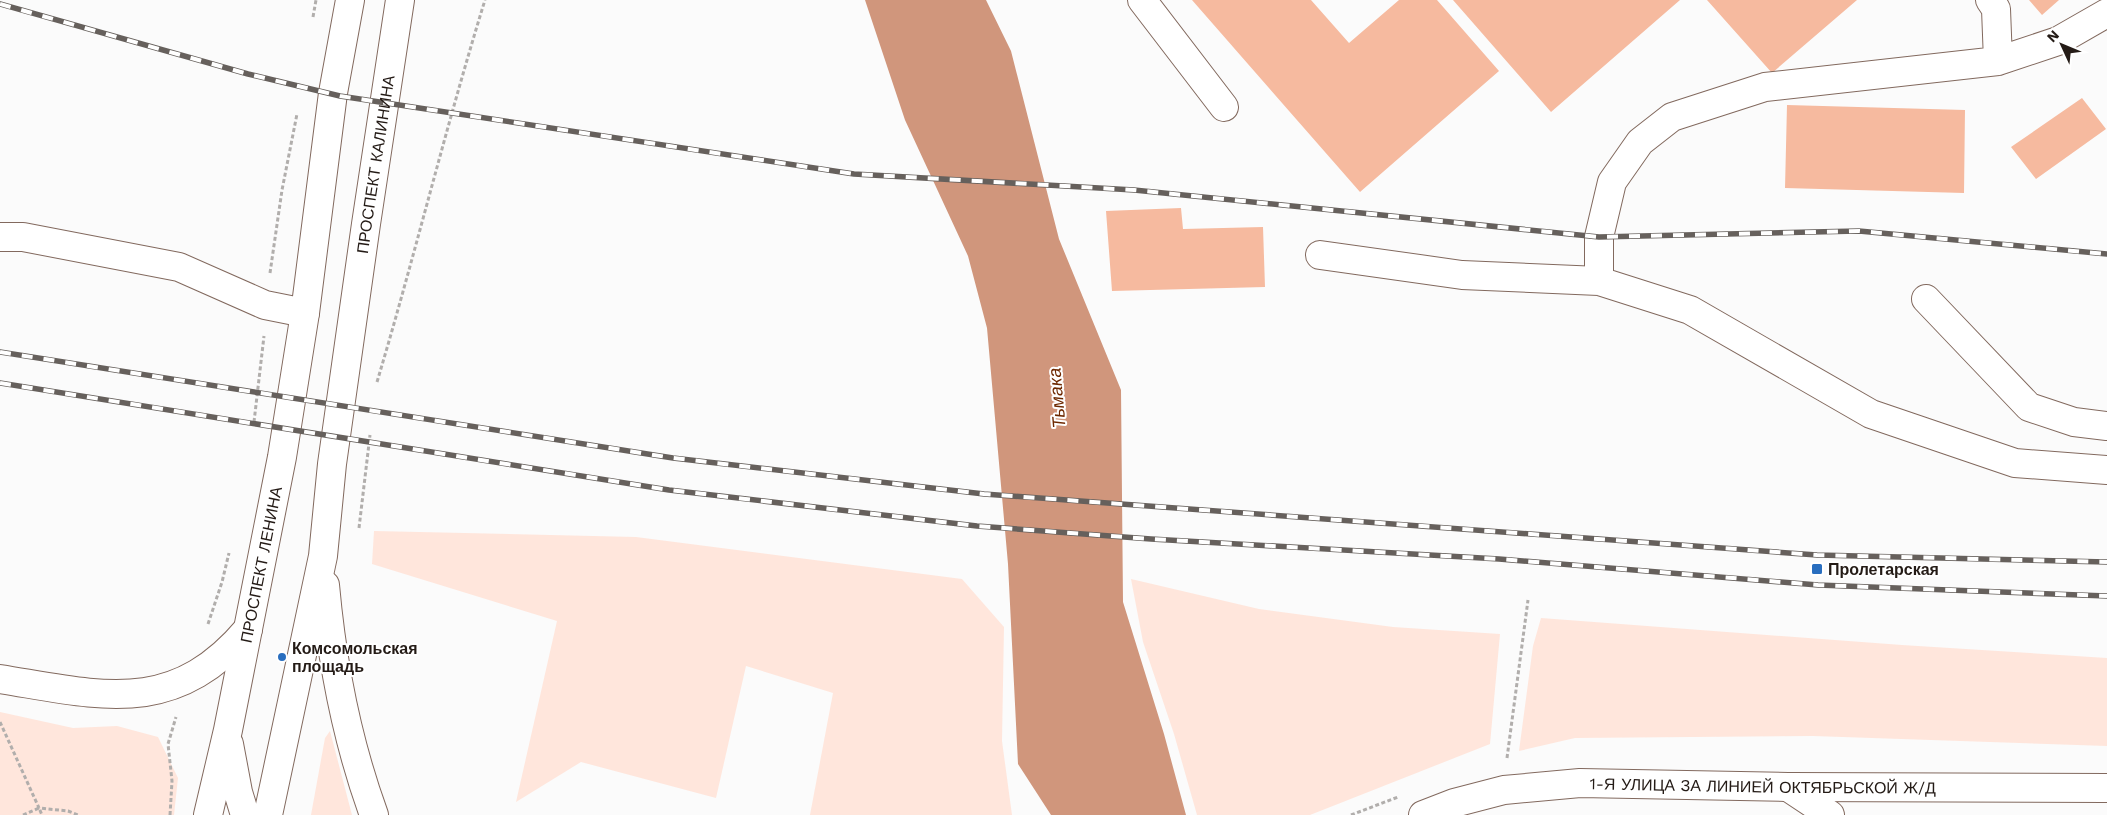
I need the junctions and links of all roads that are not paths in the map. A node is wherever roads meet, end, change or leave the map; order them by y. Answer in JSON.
{"nodes":[{"id":1,"x":350,"y":0,"type":"edge"},
{"id":2,"x":400,"y":0,"type":"edge"},
{"id":3,"x":1142,"y":0,"type":"edge"},
{"id":4,"x":1990,"y":0,"type":"edge"},
{"id":5,"x":2107,"y":13,"type":"edge"},
{"id":6,"x":1998,"y":61,"type":"junction"},
{"id":7,"x":1224,"y":107,"type":"dead end"},
{"id":8,"x":0,"y":236,"type":"edge"},
{"id":9,"x":1320,"y":255,"type":"dead end"},
{"id":10,"x":1599,"y":281,"type":"junction"},
{"id":11,"x":1926,"y":299,"type":"dead end"},
{"id":12,"x":305,"y":313,"type":"junction"},
{"id":13,"x":2107,"y":426,"type":"edge"},
{"id":14,"x":2107,"y":470,"type":"edge"},
{"id":15,"x":323,"y":556,"type":"junction"},
{"id":16,"x":248,"y":629,"type":"junction"},
{"id":17,"x":0,"y":679,"type":"edge"},
{"id":18,"x":228,"y":730,"type":"junction"},
{"id":19,"x":1788,"y":787,"type":"junction"},
{"id":20,"x":2107,"y":788,"type":"edge"},
{"id":21,"x":208,"y":815,"type":"edge"},
{"id":22,"x":245,"y":815,"type":"edge"},
{"id":23,"x":268,"y":815,"type":"edge"},
{"id":24,"x":374,"y":815,"type":"edge"},
{"id":25,"x":1423,"y":815,"type":"edge"},
{"id":26,"x":1830,"y":815,"type":"edge"}],
"edges":[{"from":1,"to":12,"type":"main road"},
{"from":2,"to":15,"type":"main road","name":"ПРОСПЕКТ КАЛИНИНА"},
{"from":3,"to":7,"type":"main road"},
{"from":4,"to":6,"type":"main road"},
{"from":5,"to":6,"type":"main road"},
{"from":6,"to":10,"type":"main road"},
{"from":8,"to":12,"type":"main road"},
{"from":9,"to":10,"type":"main road"},
{"from":10,"to":14,"type":"main road"},
{"from":11,"to":13,"type":"main road"},
{"from":12,"to":16,"type":"main road","name":"ПРОСПЕКТ ЛЕНИНА"},
{"from":15,"to":23,"type":"main road"},
{"from":15,"to":24,"type":"main road"},
{"from":16,"to":17,"type":"main road"},
{"from":16,"to":18,"type":"main road","name":"ПРОСПЕКТ ЛЕНИНА"},
{"from":18,"to":21,"type":"main road","name":"ПРОСПЕКТ ЛЕНИНА"},
{"from":18,"to":22,"type":"main road"},
{"from":19,"to":20,"type":"main road","name":"1-Я УЛИЦА ЗА ЛИНИЕЙ ОКТЯБРЬСКОЙ Ж/Д"},
{"from":19,"to":25,"type":"main road","name":"1-Я УЛИЦА ЗА ЛИНИЕЙ ОКТЯБРЬСКОЙ Ж/Д"},
{"from":19,"to":26,"type":"main road"}]}
